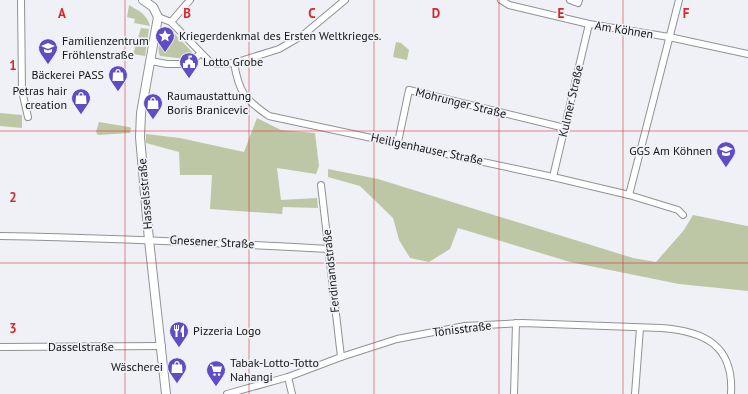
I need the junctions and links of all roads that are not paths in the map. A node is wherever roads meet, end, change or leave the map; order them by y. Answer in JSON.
{"nodes":[{"id":1,"x":21,"y":0,"type":"edge"},
{"id":2,"x":144,"y":0,"type":"edge"},
{"id":3,"x":190,"y":0,"type":"edge"},
{"id":4,"x":345,"y":0,"type":"edge"},
{"id":5,"x":501,"y":0,"type":"edge"},
{"id":6,"x":570,"y":0,"type":"edge"},
{"id":7,"x":579,"y":0,"type":"edge"},
{"id":8,"x":679,"y":0,"type":"edge"},
{"id":9,"x":158,"y":17,"type":"junction"},
{"id":10,"x":171,"y":22,"type":"junction"},
{"id":11,"x":589,"y":24,"type":"junction"},
{"id":12,"x":669,"y":37,"type":"junction"},
{"id":13,"x":200,"y":54,"type":"junction"},
{"id":14,"x":748,"y":54,"type":"edge"},
{"id":15,"x":151,"y":61,"type":"junction"},
{"id":16,"x":234,"y":63,"type":"junction"},
{"id":17,"x":28,"y":117,"type":"dead end"},
{"id":18,"x":565,"y":128,"type":"junction"},
{"id":19,"x":398,"y":142,"type":"junction"},
{"id":20,"x":553,"y":177,"type":"junction"},
{"id":21,"x":322,"y":186,"type":"dead end"},
{"id":22,"x":629,"y":195,"type":"junction"},
{"id":23,"x":683,"y":215,"type":"dead end"},
{"id":24,"x":0,"y":236,"type":"edge"},
{"id":25,"x":149,"y":240,"type":"junction"},
{"id":26,"x":328,"y":249,"type":"junction"},
{"id":27,"x":516,"y":323,"type":"junction"},
{"id":28,"x":640,"y":328,"type":"junction"},
{"id":29,"x":162,"y":346,"type":"junction"},
{"id":30,"x":0,"y":347,"type":"edge"},
{"id":31,"x":341,"y":357,"type":"junction"},
{"id":32,"x":288,"y":377,"type":"junction"},
{"id":33,"x":166,"y":394,"type":"edge"},
{"id":34,"x":227,"y":394,"type":"edge"},
{"id":35,"x":292,"y":394,"type":"edge"},
{"id":36,"x":514,"y":394,"type":"edge"},
{"id":37,"x":635,"y":394,"type":"edge"},
{"id":38,"x":732,"y":394,"type":"edge"}],
"edges":[{"from":1,"to":17,"type":"street"},
{"from":2,"to":9,"type":"street"},
{"from":3,"to":10,"type":"street"},
{"from":4,"to":16,"type":"street"},
{"from":5,"to":11,"type":"street","name":"Am Köhnen"},
{"from":6,"to":7,"type":"street"},
{"from":8,"to":12,"type":"street"},
{"from":9,"to":10,"type":"street"},
{"from":9,"to":15,"type":"street","name":"Hasselsstraße"},
{"from":10,"to":13,"type":"street"},
{"from":11,"to":12,"type":"street","name":"Am Köhnen"},
{"from":11,"to":18,"type":"street","name":"Kulmer Straße"},
{"from":12,"to":14,"type":"street","name":"Am Köhnen"},
{"from":12,"to":22,"type":"street"},
{"from":13,"to":15,"type":"street"},
{"from":13,"to":16,"type":"street"},
{"from":15,"to":25,"type":"street","name":"Hasselsstraße"},
{"from":16,"to":19,"type":"street","name":"Heiligenhauser Straße"},
{"from":18,"to":19,"type":"street","name":"Mohrunger Straße"},
{"from":18,"to":20,"type":"street","name":"Kulmer Straße"},
{"from":19,"to":20,"type":"street","name":"Heiligenhauser Straße"},
{"from":20,"to":22,"type":"street","name":"Heiligenhauser Straße"},
{"from":21,"to":26,"type":"street","name":"Ferdinandstraße"},
{"from":22,"to":23,"type":"street","name":"Heiligenhauser Straße"},
{"from":24,"to":25,"type":"street","name":"Gnesener Straße"},
{"from":25,"to":26,"type":"street","name":"Gnesener Straße"},
{"from":25,"to":29,"type":"street","name":"Hasselsstraße"},
{"from":26,"to":31,"type":"street","name":"Ferdinandstraße"},
{"from":27,"to":28,"type":"street","name":"Tönisstraße"},
{"from":27,"to":31,"type":"street","name":"Tönisstraße"},
{"from":27,"to":36,"type":"street"},
{"from":28,"to":37,"type":"street"},
{"from":28,"to":38,"type":"street","name":"Tönisstraße"},
{"from":29,"to":30,"type":"street","name":"Dasselstraße"},
{"from":29,"to":33,"type":"street","name":"Hasselsstraße"},
{"from":31,"to":32,"type":"street","name":"Tönisstraße"},
{"from":32,"to":34,"type":"street","name":"Tönisstraße"},
{"from":32,"to":35,"type":"street"}]}
